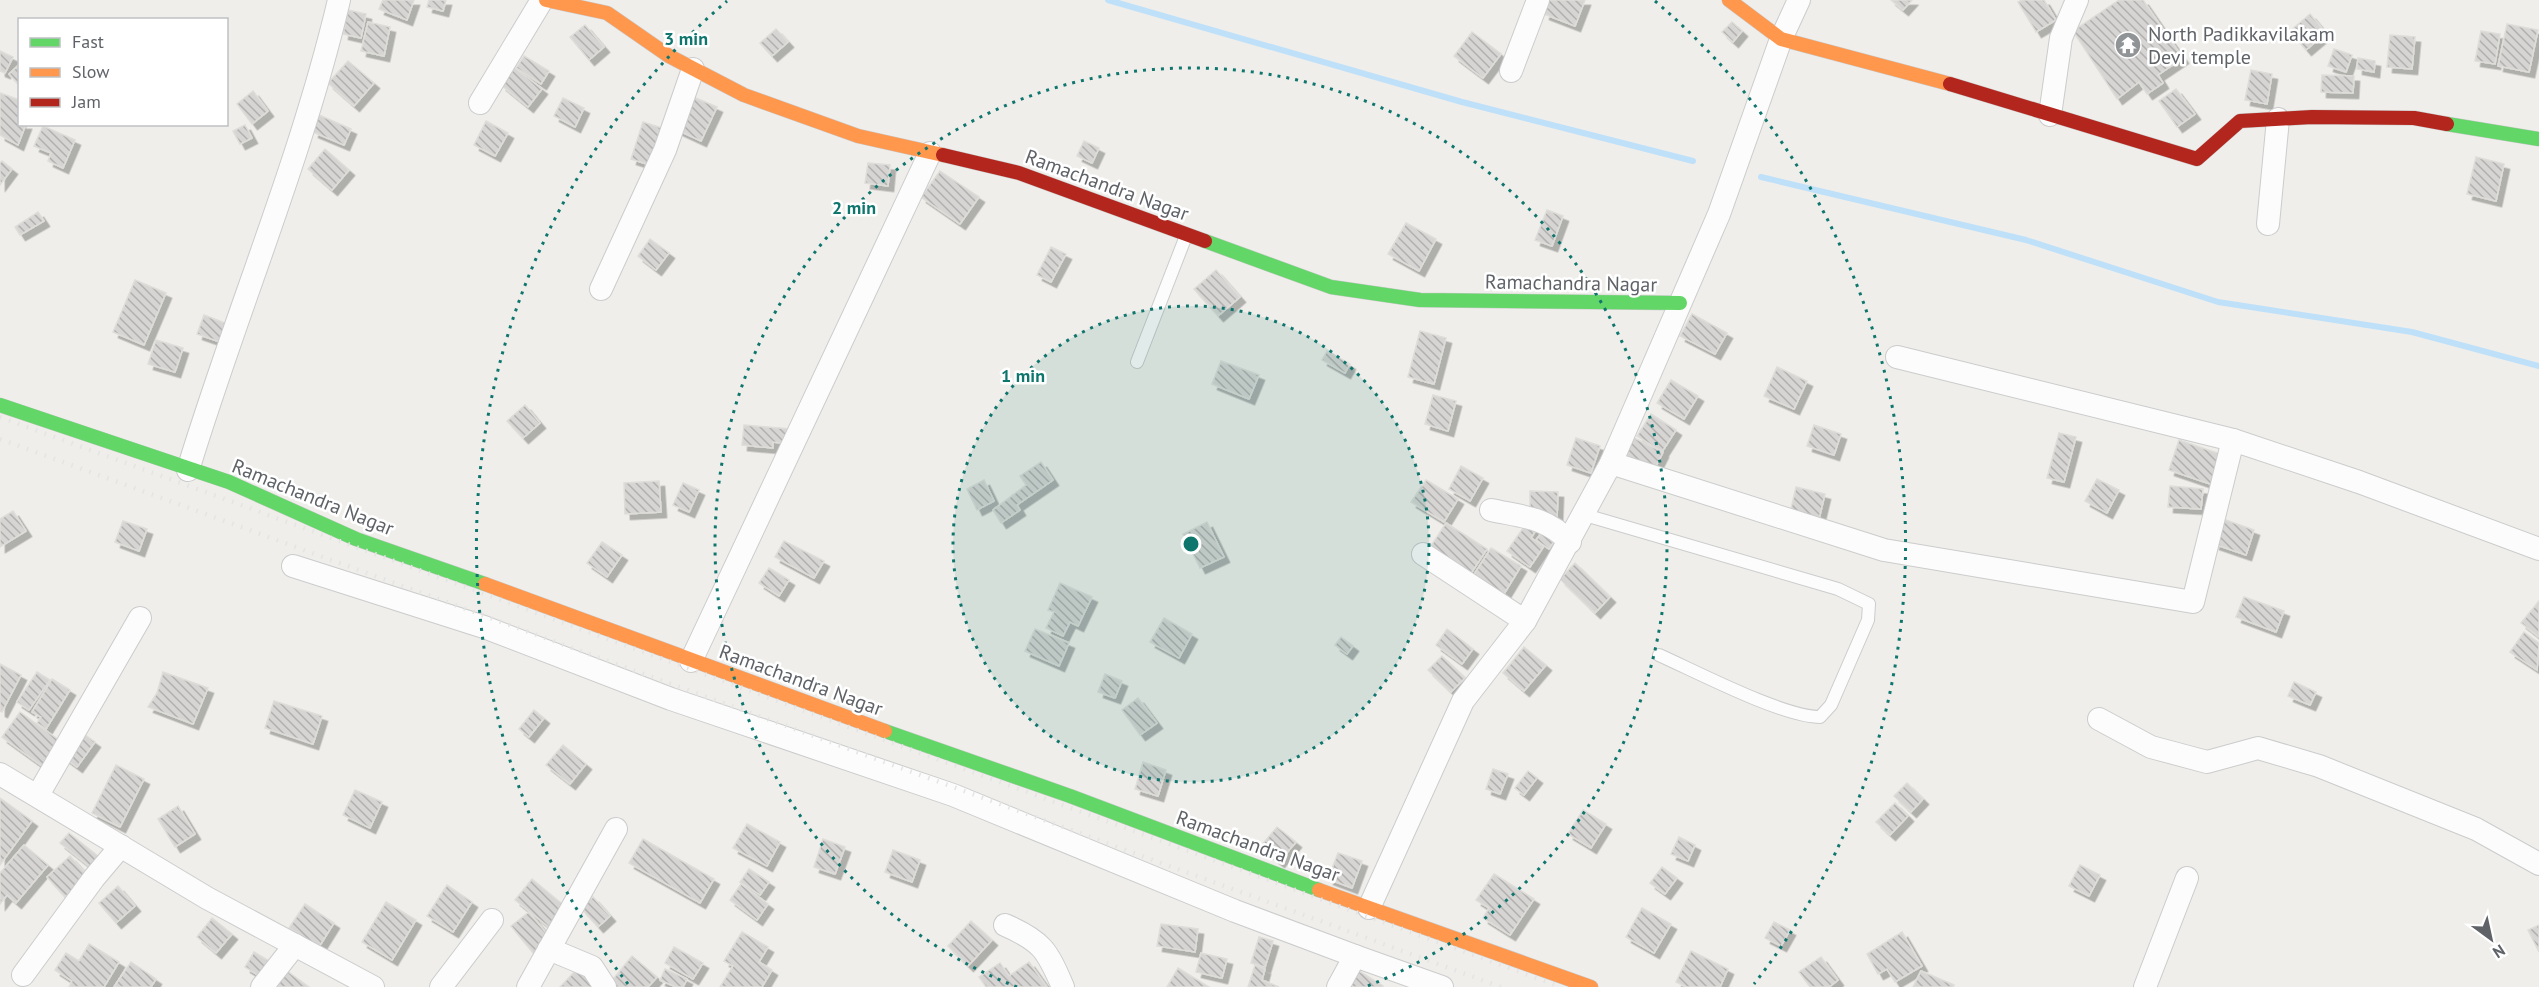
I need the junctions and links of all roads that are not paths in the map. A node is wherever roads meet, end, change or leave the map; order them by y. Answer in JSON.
{"nodes":[{"id":1,"x":339,"y":0,"type":"edge"},
{"id":2,"x":544,"y":0,"type":"edge"},
{"id":3,"x":1538,"y":0,"type":"edge"},
{"id":4,"x":1729,"y":0,"type":"edge"},
{"id":5,"x":1799,"y":0,"type":"edge"},
{"id":6,"x":2077,"y":0,"type":"edge"},
{"id":7,"x":1781,"y":39,"type":"junction"},
{"id":8,"x":693,"y":69,"type":"junction"},
{"id":9,"x":1510,"y":71,"type":"dead end"},
{"id":10,"x":480,"y":104,"type":"dead end"},
{"id":11,"x":2050,"y":115,"type":"junction"},
{"id":12,"x":2278,"y":119,"type":"junction"},
{"id":13,"x":2539,"y":138,"type":"edge"},
{"id":14,"x":930,"y":153,"type":"junction"},
{"id":15,"x":2268,"y":224,"type":"dead end"},
{"id":16,"x":1187,"y":235,"type":"junction"},
{"id":17,"x":601,"y":289,"type":"dead end"},
{"id":18,"x":1680,"y":303,"type":"junction"},
{"id":19,"x":1898,"y":357,"type":"dead end"},
{"id":20,"x":1137,"y":362,"type":"dead end"},
{"id":21,"x":0,"y":405,"type":"edge"},
{"id":22,"x":2233,"y":440,"type":"junction"},
{"id":23,"x":1611,"y":463,"type":"junction"},
{"id":24,"x":188,"y":470,"type":"junction"},
{"id":25,"x":1491,"y":510,"type":"dead end"},
{"id":26,"x":1585,"y":515,"type":"junction"},
{"id":27,"x":1570,"y":542,"type":"junction"},
{"id":28,"x":2539,"y":549,"type":"edge"},
{"id":29,"x":1423,"y":554,"type":"dead end"},
{"id":30,"x":293,"y":566,"type":"dead end"},
{"id":31,"x":140,"y":618,"type":"dead end"},
{"id":32,"x":1525,"y":621,"type":"junction"},
{"id":33,"x":1659,"y":655,"type":"dead end"},
{"id":34,"x":690,"y":662,"type":"junction"},
{"id":35,"x":2099,"y":719,"type":"dead end"},
{"id":36,"x":0,"y":774,"type":"edge"},
{"id":37,"x":38,"y":795,"type":"junction"},
{"id":38,"x":616,"y":829,"type":"dead end"},
{"id":39,"x":121,"y":846,"type":"junction"},
{"id":40,"x":2539,"y":864,"type":"edge"},
{"id":41,"x":2187,"y":878,"type":"dead end"},
{"id":42,"x":1369,"y":908,"type":"junction"},
{"id":43,"x":492,"y":920,"type":"dead end"},
{"id":44,"x":1005,"y":925,"type":"dead end"},
{"id":45,"x":295,"y":945,"type":"junction"},
{"id":46,"x":549,"y":949,"type":"junction"},
{"id":47,"x":1355,"y":956,"type":"junction"},
{"id":48,"x":23,"y":975,"type":"dead end"},
{"id":49,"x":262,"y":987,"type":"edge"},
{"id":50,"x":373,"y":987,"type":"edge"},
{"id":51,"x":441,"y":987,"type":"edge"},
{"id":52,"x":528,"y":987,"type":"edge"},
{"id":53,"x":605,"y":987,"type":"edge"},
{"id":54,"x":1063,"y":987,"type":"edge"},
{"id":55,"x":1338,"y":987,"type":"edge"},
{"id":56,"x":1442,"y":987,"type":"edge"},
{"id":57,"x":1591,"y":987,"type":"edge"},
{"id":58,"x":2145,"y":987,"type":"edge"}],
"edges":[{"from":1,"to":24,"type":"street"},
{"from":2,"to":8,"type":"street","name":"Ramachandra Nagar"},
{"from":2,"to":10,"type":"street"},
{"from":3,"to":9,"type":"street"},
{"from":4,"to":7,"type":"street"},
{"from":5,"to":7,"type":"street"},
{"from":6,"to":11,"type":"street"},
{"from":7,"to":11,"type":"street"},
{"from":7,"to":18,"type":"street"},
{"from":8,"to":14,"type":"street","name":"Ramachandra Nagar"},
{"from":8,"to":17,"type":"street"},
{"from":11,"to":12,"type":"street"},
{"from":12,"to":13,"type":"street"},
{"from":12,"to":15,"type":"street"},
{"from":14,"to":16,"type":"street","name":"Ramachandra Nagar"},
{"from":14,"to":34,"type":"street"},
{"from":16,"to":18,"type":"street","name":"Ramachandra Nagar"},
{"from":16,"to":20,"type":"lane"},
{"from":18,"to":23,"type":"street"},
{"from":19,"to":22,"type":"street"},
{"from":21,"to":24,"type":"street","name":"Ramachandra Nagar"},
{"from":22,"to":23,"type":"street"},
{"from":22,"to":28,"type":"street"},
{"from":23,"to":26,"type":"street"},
{"from":24,"to":34,"type":"street","name":"Ramachandra Nagar"},
{"from":25,"to":27,"type":"street"},
{"from":26,"to":27,"type":"street"},
{"from":26,"to":33,"type":"lane"},
{"from":27,"to":32,"type":"street"},
{"from":29,"to":32,"type":"street"},
{"from":30,"to":47,"type":"street"},
{"from":31,"to":37,"type":"street"},
{"from":32,"to":42,"type":"street"},
{"from":34,"to":42,"type":"street","name":"Ramachandra Nagar"},
{"from":35,"to":40,"type":"street"},
{"from":36,"to":37,"type":"street"},
{"from":37,"to":39,"type":"street"},
{"from":38,"to":46,"type":"street"},
{"from":39,"to":45,"type":"street"},
{"from":39,"to":48,"type":"street"},
{"from":41,"to":58,"type":"street"},
{"from":42,"to":57,"type":"street","name":"Ramachandra Nagar"},
{"from":43,"to":51,"type":"street"},
{"from":44,"to":54,"type":"street"},
{"from":45,"to":49,"type":"street"},
{"from":45,"to":50,"type":"street"},
{"from":46,"to":52,"type":"street"},
{"from":46,"to":53,"type":"street"},
{"from":47,"to":55,"type":"street"},
{"from":47,"to":56,"type":"street"}]}
